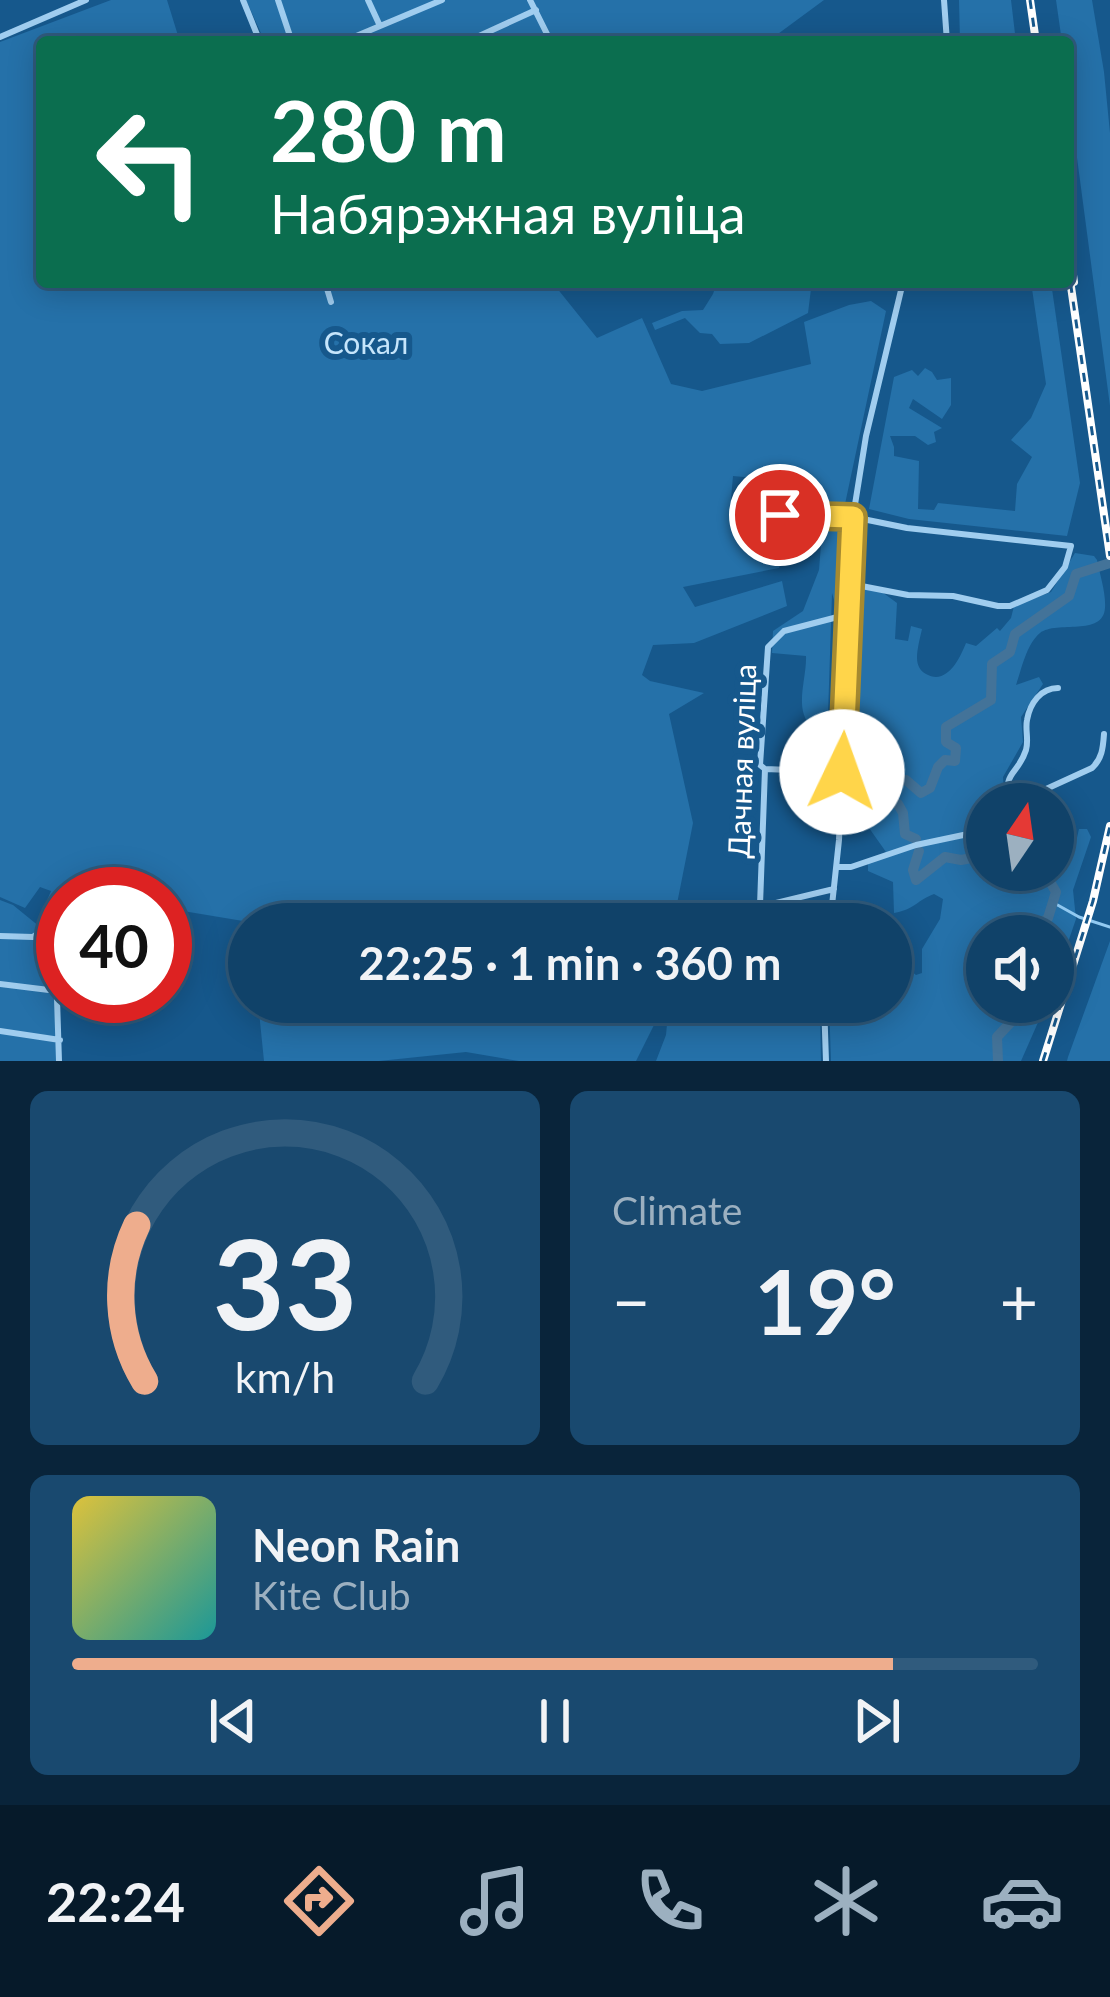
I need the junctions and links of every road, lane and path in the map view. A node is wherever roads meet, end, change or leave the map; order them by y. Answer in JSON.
{"nodes":[{"id":1,"x":86,"y":0,"type":"edge"},
{"id":2,"x":243,"y":0,"type":"edge"},
{"id":3,"x":278,"y":0,"type":"edge"},
{"id":4,"x":368,"y":0,"type":"edge"},
{"id":5,"x":442,"y":0,"type":"edge"},
{"id":6,"x":530,"y":0,"type":"edge"},
{"id":7,"x":944,"y":0,"type":"edge"},
{"id":8,"x":536,"y":10,"type":"junction"},
{"id":9,"x":380,"y":26,"type":"junction"},
{"id":10,"x":258,"y":36,"type":"edge"},
{"id":11,"x":290,"y":36,"type":"edge"},
{"id":12,"x":356,"y":36,"type":"edge"},
{"id":13,"x":479,"y":36,"type":"edge"},
{"id":14,"x":548,"y":36,"type":"edge"},
{"id":15,"x":947,"y":36,"type":"edge"},
{"id":16,"x":0,"y":37,"type":"edge"},
{"id":17,"x":327,"y":288,"type":"edge"},
{"id":18,"x":902,"y":288,"type":"edge"},
{"id":19,"x":331,"y":302,"type":"dead end"},
{"id":20,"x":736,"y":515,"type":"dead end"},
{"id":21,"x":853,"y":517,"type":"junction"},
{"id":22,"x":851,"y":584,"type":"junction"},
{"id":23,"x":850,"y":614,"type":"junction"},
{"id":24,"x":1058,"y":688,"type":"dead end"},
{"id":25,"x":1104,"y":734,"type":"dead end"},
{"id":26,"x":764,"y":769,"type":"junction"},
{"id":27,"x":842,"y":772,"type":"junction"},
{"id":28,"x":1007,"y":783,"type":"edge"},
{"id":29,"x":1059,"y":783,"type":"edge"},
{"id":30,"x":966,"y":834,"type":"edge"},
{"id":31,"x":838,"y":867,"type":"junction"},
{"id":32,"x":834,"y":889,"type":"junction"},
{"id":33,"x":760,"y":903,"type":"edge"},
{"id":34,"x":769,"y":903,"type":"edge"},
{"id":35,"x":832,"y":903,"type":"edge"},
{"id":36,"x":36,"y":935,"type":"edge"},
{"id":37,"x":0,"y":936,"type":"edge"},
{"id":38,"x":0,"y":984,"type":"edge"},
{"id":39,"x":36,"y":988,"type":"edge"},
{"id":40,"x":59,"y":1023,"type":"edge"},
{"id":41,"x":825,"y":1023,"type":"edge"},
{"id":42,"x":0,"y":1031,"type":"edge"},
{"id":43,"x":60,"y":1040,"type":"junction"},
{"id":44,"x":59,"y":1061,"type":"edge"},
{"id":45,"x":826,"y":1061,"type":"edge"}],
"edges":[{"from":1,"to":16,"type":"street"},
{"from":2,"to":10,"type":"street"},
{"from":3,"to":11,"type":"street"},
{"from":4,"to":9,"type":"street"},
{"from":5,"to":9,"type":"street"},
{"from":6,"to":8,"type":"street"},
{"from":7,"to":15,"type":"street"},
{"from":8,"to":13,"type":"street"},
{"from":8,"to":14,"type":"street"},
{"from":9,"to":12,"type":"street"},
{"from":17,"to":19,"type":"street"},
{"from":18,"to":21,"type":"street"},
{"from":20,"to":21,"type":"street"},
{"from":21,"to":22,"type":"street"},
{"from":21,"to":22,"type":"street"},
{"from":22,"to":23,"type":"street"},
{"from":23,"to":26,"type":"street","name":"Дачная вуліца"},
{"from":23,"to":27,"type":"street"},
{"from":24,"to":28,"type":"street"},
{"from":25,"to":29,"type":"street"},
{"from":26,"to":27,"type":"street"},
{"from":26,"to":33,"type":"street","name":"Дачная вуліца"},
{"from":27,"to":31,"type":"street"},
{"from":30,"to":31,"type":"street"},
{"from":31,"to":32,"type":"street"},
{"from":32,"to":34,"type":"street"},
{"from":32,"to":35,"type":"street"},
{"from":36,"to":37,"type":"street"},
{"from":38,"to":39,"type":"street"},
{"from":40,"to":43,"type":"street"},
{"from":41,"to":45,"type":"street"},
{"from":42,"to":43,"type":"street"},
{"from":43,"to":44,"type":"street"}]}
